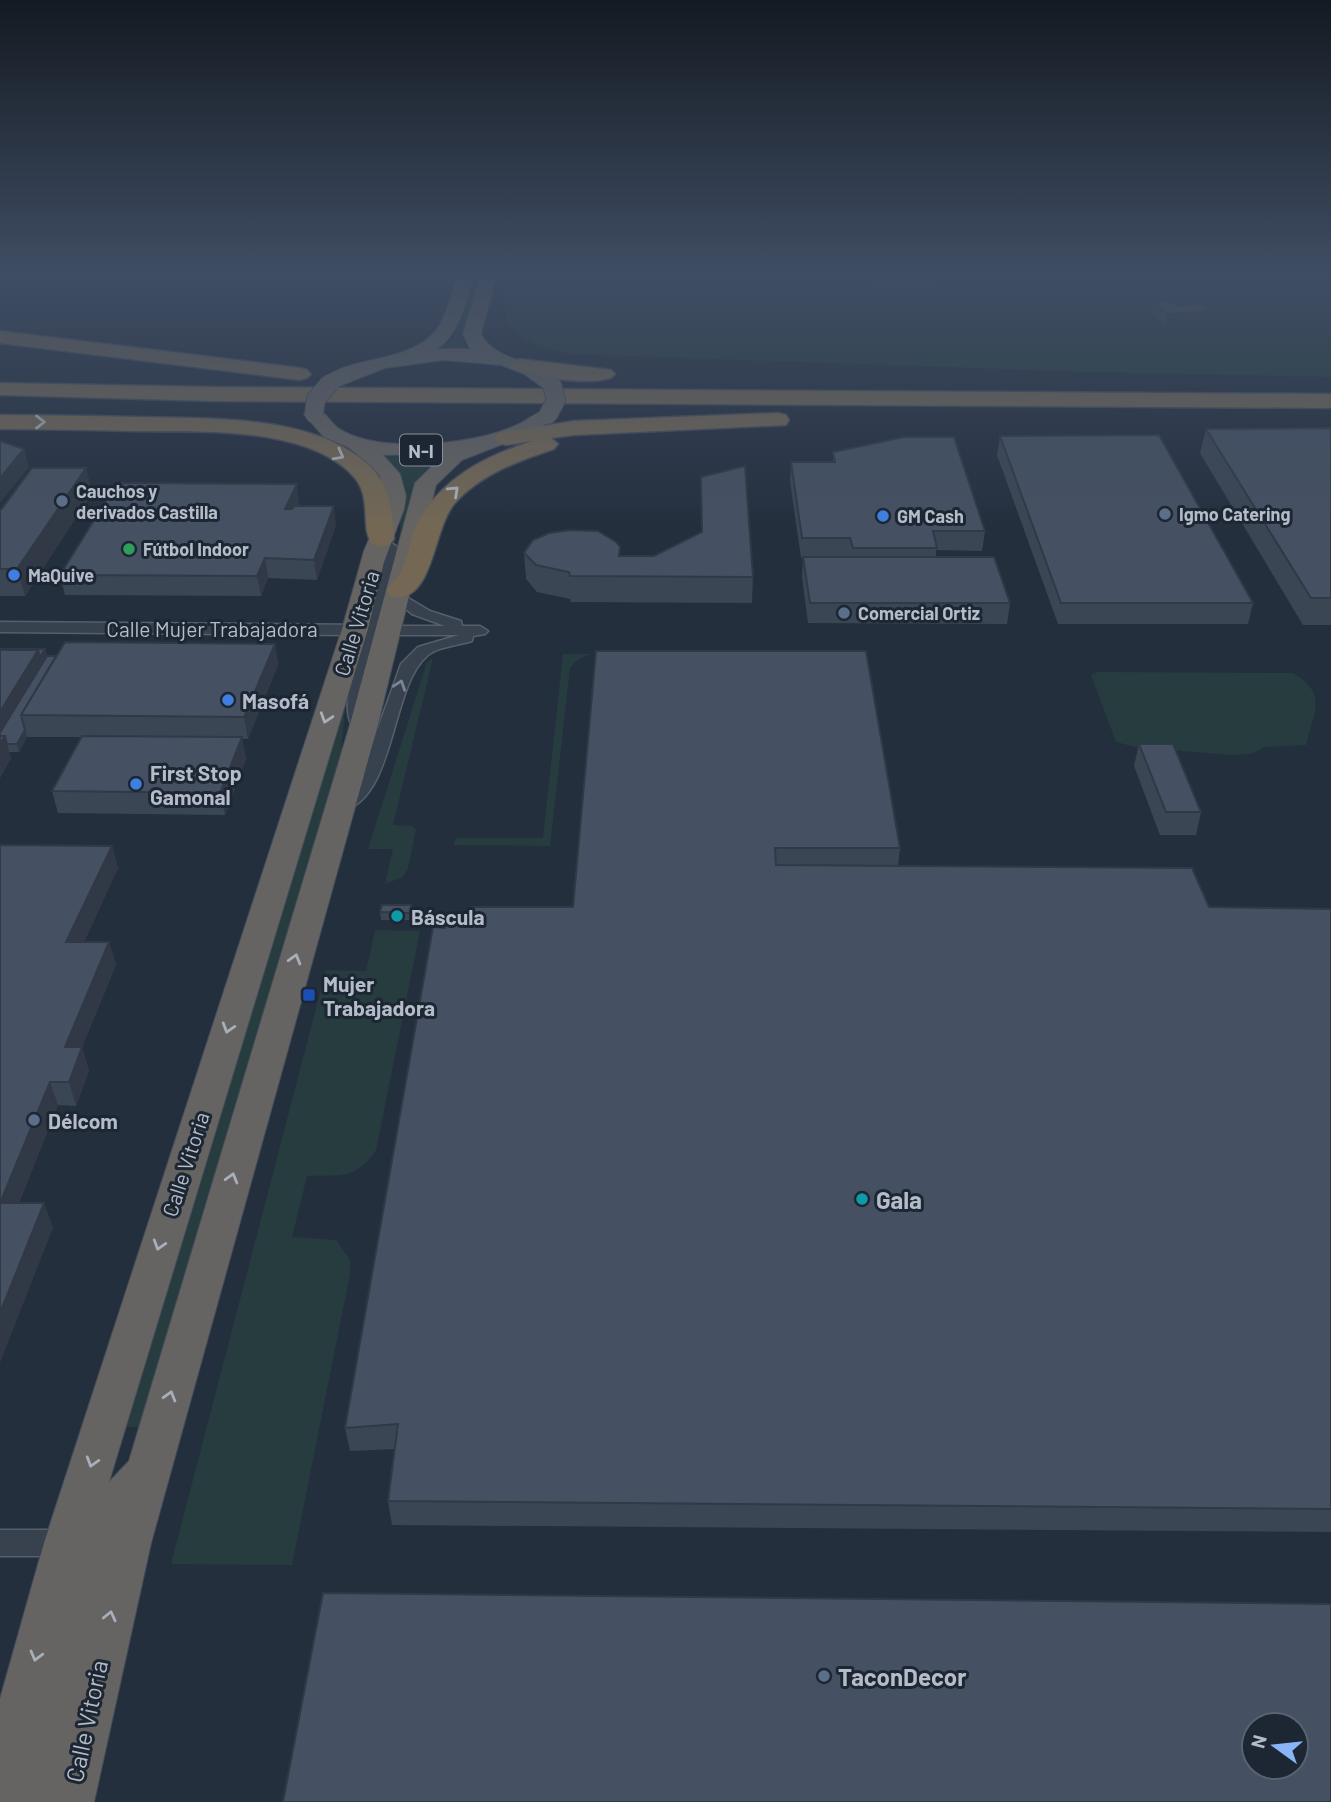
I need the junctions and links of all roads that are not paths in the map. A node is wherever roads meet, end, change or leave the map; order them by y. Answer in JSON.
{"nodes":[{"id":1,"x":168,"y":358,"type":"edge"},
{"id":2,"x":403,"y":358,"type":"edge"},
{"id":3,"x":488,"y":358,"type":"edge"},
{"id":4,"x":497,"y":359,"type":"joint"},
{"id":5,"x":520,"y":365,"type":"junction"},
{"id":6,"x":0,"y":372,"type":"edge"},
{"id":7,"x":352,"y":372,"type":"junction"},
{"id":8,"x":623,"y":374,"type":"dead end"},
{"id":9,"x":670,"y":376,"type":"dead end"},
{"id":10,"x":0,"y":389,"type":"edge"},
{"id":11,"x":502,"y":395,"type":"junction"},
{"id":12,"x":0,"y":398,"type":"edge"},
{"id":13,"x":1331,"y":401,"type":"edge"},
{"id":14,"x":1331,"y":412,"type":"edge"},
{"id":15,"x":831,"y":418,"type":"junction"},
{"id":16,"x":0,"y":422,"type":"edge"},
{"id":17,"x":80,"y":423,"type":"junction"},
{"id":18,"x":343,"y":437,"type":"junction"},
{"id":19,"x":498,"y":440,"type":"junction"},
{"id":20,"x":381,"y":539,"type":"junction"},
{"id":21,"x":385,"y":611,"type":"junction"},
{"id":22,"x":0,"y":627,"type":"edge"},
{"id":23,"x":480,"y":631,"type":"junction"},
{"id":24,"x":338,"y":809,"type":"junction"},
{"id":25,"x":149,"y":1471,"type":"junction"},
{"id":26,"x":0,"y":1543,"type":"edge"},
{"id":27,"x":66,"y":1543,"type":"junction"},
{"id":28,"x":0,"y":1792,"type":"edge"},
{"id":29,"x":41,"y":1802,"type":"edge"},
{"id":30,"x":68,"y":1802,"type":"edge"}],
"edges":[{"from":1,"to":7,"type":"highway"},
{"from":2,"to":7,"type":"highway","number":"N-I"},
{"from":3,"to":4,"type":"highway","number":"N-I"},
{"from":4,"to":5,"type":"highway","number":"N-I"},
{"from":5,"to":8,"type":"highway"},
{"from":5,"to":19,"type":"highway","number":"N-I","bridge":true},
{"from":6,"to":11,"type":"highway"},
{"from":7,"to":18,"type":"highway","number":"N-I","bridge":true},
{"from":9,"to":13,"type":"highway"},
{"from":10,"to":11,"type":"highway"},
{"from":11,"to":13,"type":"highway"},
{"from":12,"to":14,"type":"highway"},
{"from":14,"to":15,"type":"highway"},
{"from":15,"to":19,"type":"highway"},
{"from":21,"to":15,"type":"highway","one_way":true},
{"from":16,"to":17,"type":"highway","one_way":true},
{"from":17,"to":18,"type":"highway"},
{"from":17,"to":20,"type":"highway","one_way":true},
{"from":18,"to":19,"type":"highway","number":"N-I"},
{"from":18,"to":20,"type":"highway","name":"Calle Vitoria"},
{"from":19,"to":21,"type":"highway","name":"Calle Vitoria"},
{"from":20,"to":21,"type":"highway","name":"Calle Vitoria"},
{"from":20,"to":21,"type":"street","name":"Calle Vitoria"},
{"from":21,"to":22,"type":"street","name":"Calle Mujer Trabajadora"},
{"from":21,"to":23,"type":"street","name":"Calle Mujer Trabajadora"},
{"from":21,"to":23,"type":"street"},
{"from":21,"to":24,"type":"highway","name":"Calle Vitoria"},
{"from":21,"to":27,"type":"highway","name":"Calle Vitoria","one_way":true},
{"from":24,"to":23,"type":"street","one_way":true},
{"from":25,"to":24,"type":"highway","name":"Calle Vitoria","one_way":true},
{"from":25,"to":27,"type":"highway"},
{"from":30,"to":25,"type":"highway","name":"Calle Vitoria","one_way":true},
{"from":26,"to":27,"type":"street"},
{"from":27,"to":28,"type":"highway","name":"Calle Vitoria","one_way":true},
{"from":27,"to":29,"type":"highway"}]}
